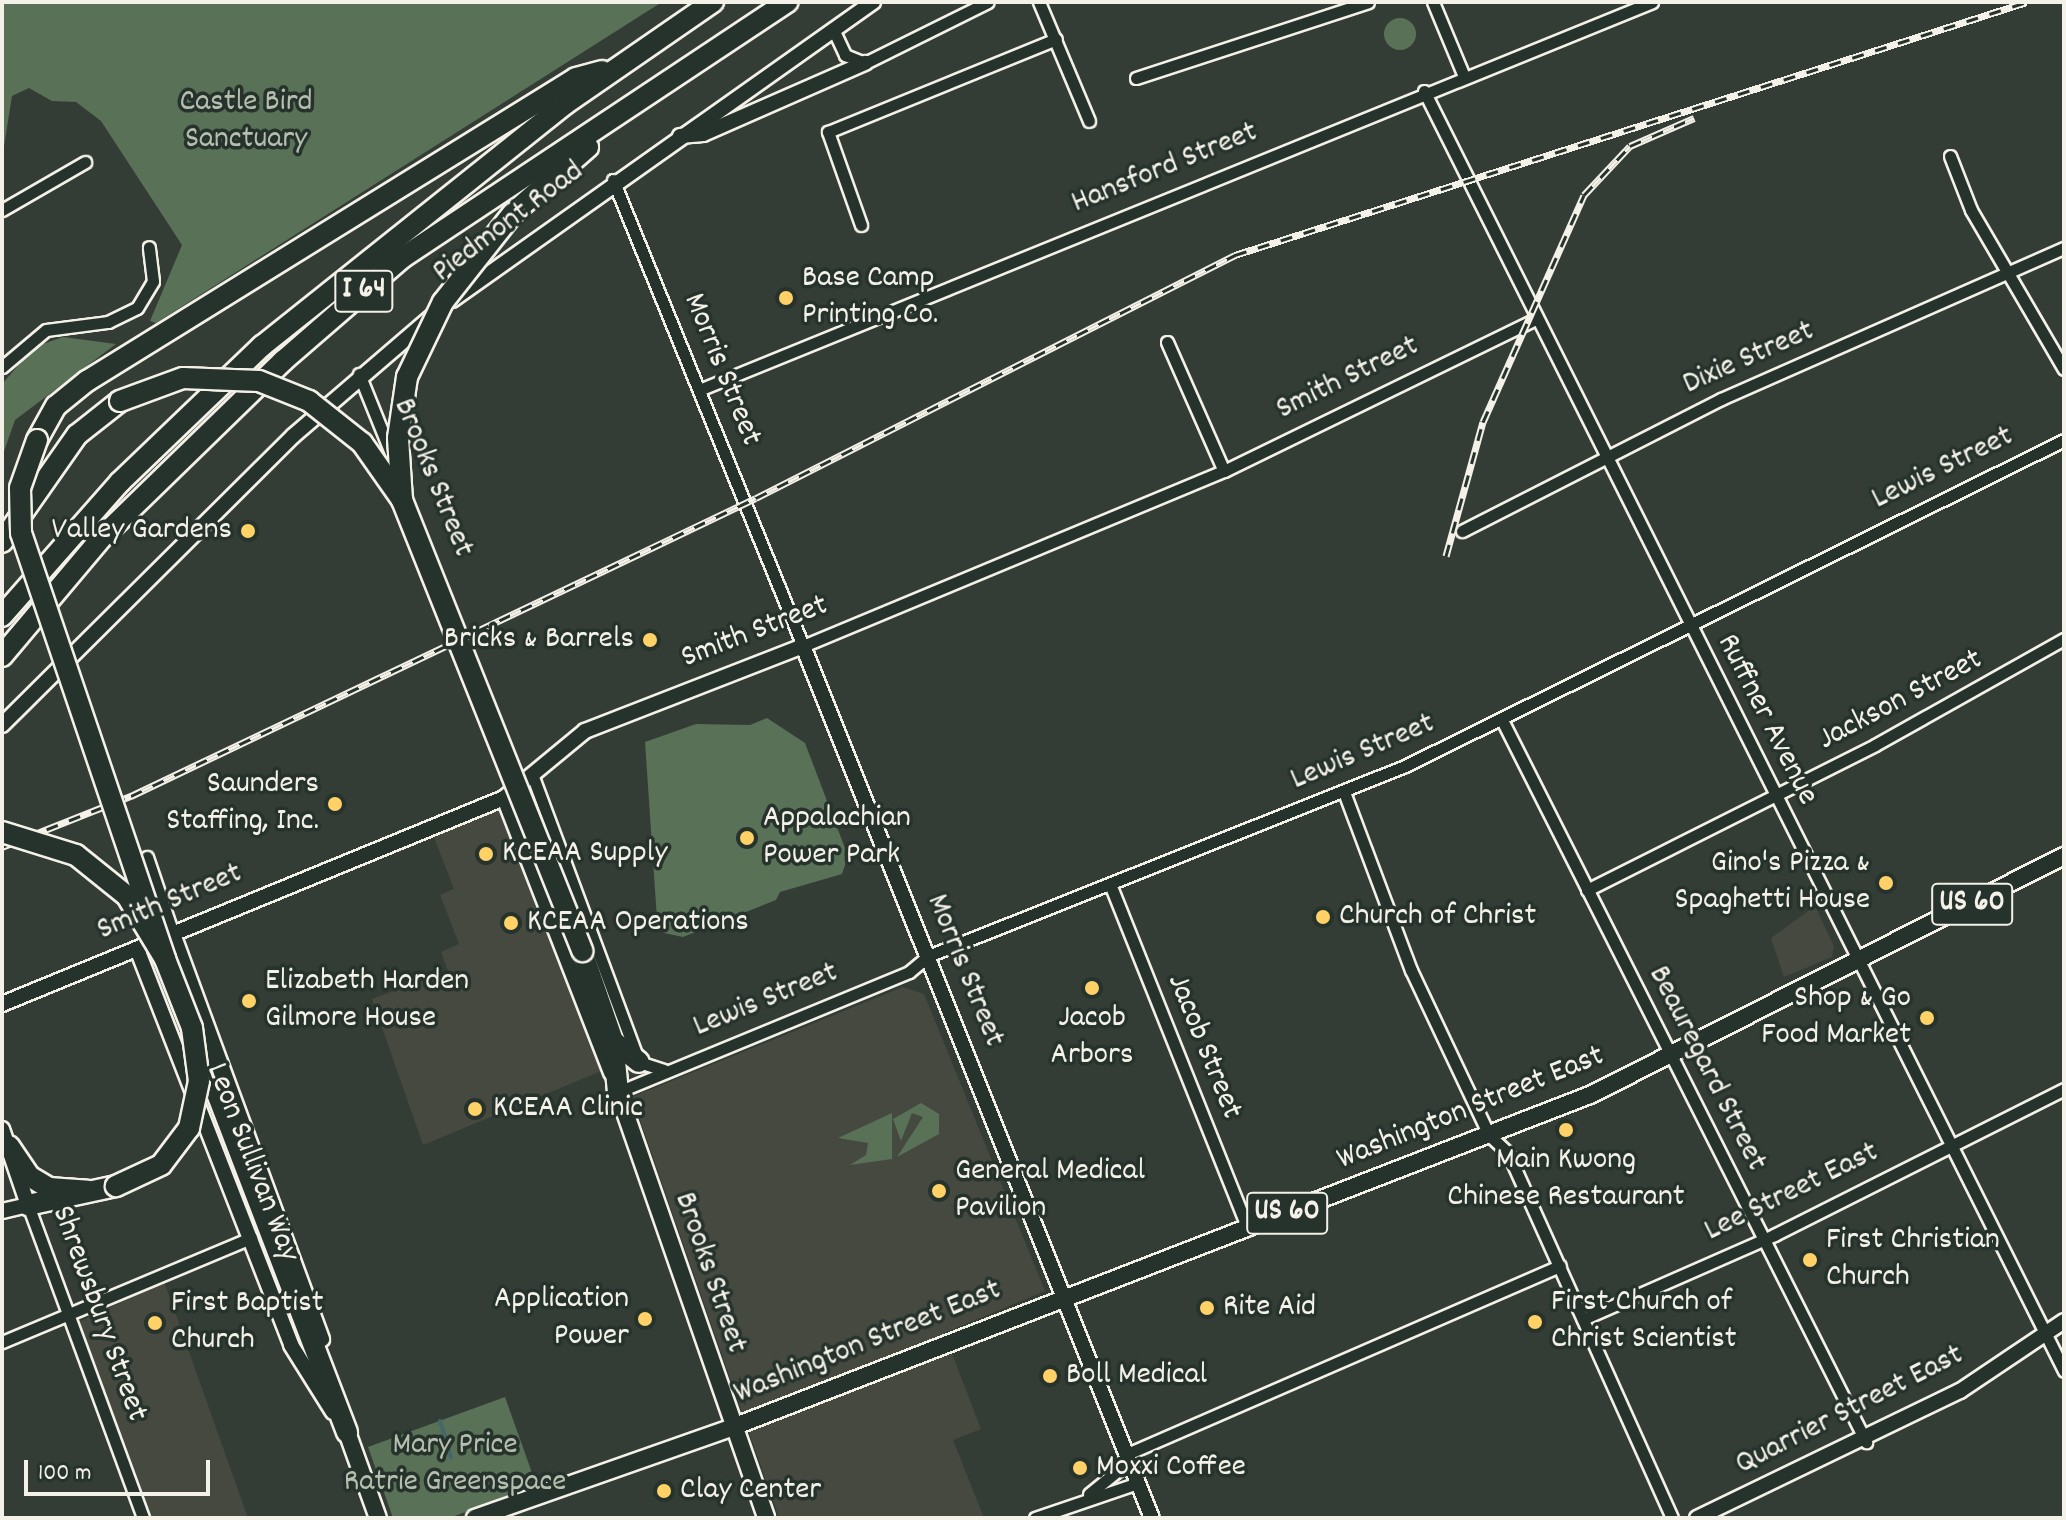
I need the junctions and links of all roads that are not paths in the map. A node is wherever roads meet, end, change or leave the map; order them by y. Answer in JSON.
{"nodes":[{"id":1,"x":713,"y":2,"type":"edge"},
{"id":2,"x":788,"y":2,"type":"edge"},
{"id":3,"x":873,"y":2,"type":"edge"},
{"id":4,"x":988,"y":2,"type":"edge"},
{"id":5,"x":1039,"y":2,"type":"edge"},
{"id":6,"x":1368,"y":2,"type":"edge"},
{"id":7,"x":1433,"y":2,"type":"edge"},
{"id":8,"x":1652,"y":2,"type":"edge"},
{"id":9,"x":833,"y":29,"type":"junction"},
{"id":10,"x":733,"y":33,"type":"junction"},
{"id":11,"x":1056,"y":39,"type":"junction"},
{"id":12,"x":865,"y":63,"type":"junction"},
{"id":13,"x":618,"y":66,"type":"junction"},
{"id":14,"x":1463,"y":74,"type":"junction"},
{"id":15,"x":1136,"y":78,"type":"dead end"},
{"id":16,"x":1424,"y":91,"type":"junction"},
{"id":17,"x":1089,"y":121,"type":"dead end"},
{"id":18,"x":676,"y":137,"type":"junction"},
{"id":19,"x":1950,"y":156,"type":"dead end"},
{"id":20,"x":85,"y":162,"type":"dead end"},
{"id":21,"x":613,"y":180,"type":"junction"},
{"id":22,"x":2,"y":210,"type":"edge"},
{"id":23,"x":861,"y":225,"type":"dead end"},
{"id":24,"x":149,"y":247,"type":"dead end"},
{"id":25,"x":2064,"y":248,"type":"edge"},
{"id":26,"x":2008,"y":273,"type":"junction"},
{"id":27,"x":1535,"y":319,"type":"junction"},
{"id":28,"x":1167,"y":342,"type":"dead end"},
{"id":29,"x":2,"y":367,"type":"edge"},
{"id":30,"x":2064,"y":369,"type":"edge"},
{"id":31,"x":359,"y":374,"type":"junction"},
{"id":32,"x":699,"y":390,"type":"junction"},
{"id":33,"x":2064,"y":440,"type":"edge"},
{"id":34,"x":1604,"y":457,"type":"junction"},
{"id":35,"x":1224,"y":471,"type":"junction"},
{"id":36,"x":402,"y":500,"type":"junction"},
{"id":37,"x":1462,"y":531,"type":"dead end"},
{"id":38,"x":2,"y":542,"type":"edge"},
{"id":39,"x":452,"y":603,"type":"dead end"},
{"id":40,"x":2,"y":616,"type":"edge"},
{"id":41,"x":1687,"y":621,"type":"junction"},
{"id":42,"x":2064,"y":639,"type":"edge"},
{"id":43,"x":803,"y":646,"type":"junction"},
{"id":44,"x":2,"y":656,"type":"edge"},
{"id":45,"x":1502,"y":720,"type":"junction"},
{"id":46,"x":2,"y":725,"type":"edge"},
{"id":47,"x":533,"y":777,"type":"junction"},
{"id":48,"x":1344,"y":792,"type":"junction"},
{"id":49,"x":1774,"y":796,"type":"junction"},
{"id":50,"x":504,"y":798,"type":"junction"},
{"id":51,"x":2,"y":832,"type":"edge"},
{"id":52,"x":2064,"y":856,"type":"edge"},
{"id":53,"x":147,"y":857,"type":"dead end"},
{"id":54,"x":1110,"y":884,"type":"junction"},
{"id":55,"x":1587,"y":890,"type":"junction"},
{"id":56,"x":173,"y":934,"type":"junction"},
{"id":57,"x":137,"y":949,"type":"junction"},
{"id":58,"x":928,"y":956,"type":"junction"},
{"id":59,"x":165,"y":959,"type":"junction"},
{"id":60,"x":1861,"y":962,"type":"junction"},
{"id":61,"x":2,"y":1004,"type":"edge"},
{"id":62,"x":192,"y":1028,"type":"junction"},
{"id":63,"x":613,"y":1041,"type":"junction"},
{"id":64,"x":1670,"y":1056,"type":"junction"},
{"id":65,"x":639,"y":1062,"type":"junction"},
{"id":66,"x":664,"y":1070,"type":"junction"},
{"id":67,"x":2064,"y":1089,"type":"edge"},
{"id":68,"x":618,"y":1092,"type":"junction"},
{"id":69,"x":1489,"y":1135,"type":"junction"},
{"id":70,"x":5,"y":1137,"type":"edge"},
{"id":71,"x":1950,"y":1144,"type":"junction"},
{"id":72,"x":88,"y":1191,"type":"junction"},
{"id":73,"x":28,"y":1205,"type":"junction"},
{"id":74,"x":2,"y":1211,"type":"edge"},
{"id":75,"x":1248,"y":1229,"type":"junction"},
{"id":76,"x":1763,"y":1237,"type":"junction"},
{"id":77,"x":251,"y":1238,"type":"junction"},
{"id":78,"x":1560,"y":1266,"type":"junction"},
{"id":79,"x":1063,"y":1296,"type":"junction"},
{"id":80,"x":69,"y":1315,"type":"junction"},
{"id":81,"x":1583,"y":1319,"type":"junction"},
{"id":82,"x":2064,"y":1321,"type":"edge"},
{"id":83,"x":2045,"y":1334,"type":"junction"},
{"id":84,"x":2,"y":1342,"type":"edge"},
{"id":85,"x":2064,"y":1371,"type":"edge"},
{"id":86,"x":733,"y":1427,"type":"junction"},
{"id":87,"x":347,"y":1432,"type":"junction"},
{"id":88,"x":1866,"y":1442,"type":"junction"},
{"id":89,"x":1127,"y":1454,"type":"junction"},
{"id":90,"x":1138,"y":1483,"type":"junction"},
{"id":91,"x":1089,"y":1494,"type":"junction"},
{"id":92,"x":143,"y":1518,"type":"edge"},
{"id":93,"x":378,"y":1518,"type":"edge"},
{"id":94,"x":475,"y":1518,"type":"edge"},
{"id":95,"x":766,"y":1518,"type":"edge"},
{"id":96,"x":1035,"y":1518,"type":"edge"},
{"id":97,"x":1152,"y":1518,"type":"edge"},
{"id":98,"x":1672,"y":1518,"type":"edge"},
{"id":99,"x":1697,"y":1518,"type":"edge"}],
"edges":[{"from":1,"to":13,"type":"highway","number":"I 64"},
{"from":2,"to":10,"type":"highway","number":"I 64"},
{"from":3,"to":9,"type":"street","name":"Piedmont Road"},
{"from":4,"to":12,"type":"street"},
{"from":5,"to":11,"type":"street"},
{"from":6,"to":15,"type":"street"},
{"from":7,"to":14,"type":"street"},
{"from":8,"to":14,"type":"street","name":"Hansford Street"},
{"from":9,"to":12,"type":"street"},
{"from":9,"to":18,"type":"street","name":"Piedmont Road"},
{"from":10,"to":36,"type":"highway","bridge":true},
{"from":10,"to":44,"type":"highway","number":"I 64"},
{"from":11,"to":17,"type":"street"},
{"from":11,"to":23,"type":"street"},
{"from":12,"to":18,"type":"street"},
{"from":13,"to":40,"type":"highway","number":"I 64"},
{"from":13,"to":59,"type":"highway","bridge":true},
{"from":14,"to":16,"type":"street","name":"Hansford Street"},
{"from":16,"to":27,"type":"street","name":"Ruffner Avenue"},
{"from":16,"to":32,"type":"street","name":"Hansford Street"},
{"from":18,"to":21,"type":"street","name":"Piedmont Road"},
{"from":19,"to":26,"type":"street"},
{"from":20,"to":22,"type":"street"},
{"from":21,"to":31,"type":"street","name":"Piedmont Road"},
{"from":21,"to":32,"type":"street","name":"Morris Street"},
{"from":24,"to":29,"type":"street"},
{"from":25,"to":26,"type":"street","name":"Dixie Street"},
{"from":26,"to":30,"type":"street"},
{"from":26,"to":34,"type":"street","name":"Dixie Street"},
{"from":27,"to":34,"type":"street","name":"Ruffner Avenue"},
{"from":27,"to":35,"type":"street","name":"Smith Street"},
{"from":28,"to":35,"type":"street"},
{"from":31,"to":39,"type":"street","name":"Brooks Street"},
{"from":31,"to":46,"type":"street","name":"Piedmont Road"},
{"from":32,"to":43,"type":"street","name":"Morris Street"},
{"from":33,"to":41,"type":"street","name":"Lewis Street"},
{"from":34,"to":37,"type":"street","name":"Dixie Street"},
{"from":34,"to":41,"type":"street","name":"Ruffner Avenue"},
{"from":35,"to":43,"type":"street","name":"Smith Street"},
{"from":36,"to":38,"type":"highway","bridge":true},
{"from":36,"to":63,"type":"highway","bridge":true},
{"from":41,"to":45,"type":"street","name":"Lewis Street"},
{"from":41,"to":49,"type":"street","name":"Ruffner Avenue"},
{"from":42,"to":49,"type":"street","name":"Jackson Street"},
{"from":43,"to":47,"type":"street","name":"Smith Street"},
{"from":43,"to":58,"type":"street","name":"Morris Street"},
{"from":45,"to":48,"type":"street","name":"Lewis Street"},
{"from":45,"to":55,"type":"street","name":"Beauregard Street"},
{"from":47,"to":50,"type":"street","name":"Smith Street"},
{"from":47,"to":65,"type":"street"},
{"from":48,"to":54,"type":"street","name":"Lewis Street"},
{"from":48,"to":69,"type":"street"},
{"from":49,"to":55,"type":"street","name":"Jackson Street"},
{"from":49,"to":60,"type":"street","name":"Ruffner Avenue"},
{"from":50,"to":56,"type":"street","name":"Smith Street"},
{"from":50,"to":68,"type":"street"},
{"from":51,"to":59,"type":"highway","bridge":true},
{"from":52,"to":60,"type":"main road","name":"Washington Street East","number":"US 60"},
{"from":53,"to":56,"type":"street","name":"Leon Sullivan Way"},
{"from":54,"to":58,"type":"street","name":"Lewis Street"},
{"from":54,"to":75,"type":"street","name":"Jacob Street"},
{"from":55,"to":64,"type":"street","name":"Beauregard Street"},
{"from":56,"to":57,"type":"street","name":"Smith Street"},
{"from":56,"to":87,"type":"street","name":"Leon Sullivan Way"},
{"from":57,"to":61,"type":"street","name":"Smith Street"},
{"from":57,"to":77,"type":"street","name":"Leon Sullivan Way"},
{"from":58,"to":66,"type":"street","name":"Lewis Street"},
{"from":58,"to":79,"type":"street","name":"Morris Street"},
{"from":59,"to":62,"type":"highway","bridge":true},
{"from":60,"to":64,"type":"main road","name":"Washington Street East","number":"US 60"},
{"from":60,"to":71,"type":"street","name":"Ruffner Avenue"},
{"from":62,"to":72,"type":"highway","bridge":true},
{"from":62,"to":87,"type":"highway","bridge":true},
{"from":63,"to":65,"type":"highway"},
{"from":63,"to":68,"type":"highway"},
{"from":64,"to":69,"type":"main road","name":"Washington Street East","number":"US 60"},
{"from":64,"to":76,"type":"street","name":"Beauregard Street"},
{"from":65,"to":66,"type":"street","name":"Lewis Street"},
{"from":66,"to":68,"type":"street","name":"Lewis Street"},
{"from":67,"to":71,"type":"street","name":"Lee Street East"},
{"from":68,"to":86,"type":"main road","name":"Brooks Street"},
{"from":69,"to":75,"type":"main road","name":"Washington Street East","number":"US 60"},
{"from":69,"to":78,"type":"street"},
{"from":70,"to":72,"type":"highway"},
{"from":70,"to":73,"type":"street","name":"Shrewsbury Street"},
{"from":71,"to":76,"type":"street","name":"Lee Street East"},
{"from":71,"to":83,"type":"street","name":"Ruffner Avenue"},
{"from":72,"to":73,"type":"highway"},
{"from":73,"to":74,"type":"street"},
{"from":73,"to":80,"type":"street","name":"Shrewsbury Street"},
{"from":75,"to":79,"type":"main road","name":"Washington Street East","number":"US 60"},
{"from":76,"to":81,"type":"street","name":"Lee Street East"},
{"from":76,"to":88,"type":"street","name":"Beauregard Street"},
{"from":77,"to":80,"type":"street"},
{"from":77,"to":87,"type":"street","name":"Leon Sullivan Way"},
{"from":78,"to":81,"type":"street"},
{"from":78,"to":89,"type":"street"},
{"from":79,"to":86,"type":"main road","name":"Washington Street East","number":"US 60"},
{"from":79,"to":89,"type":"street","name":"Morris Street"},
{"from":80,"to":84,"type":"street"},
{"from":80,"to":92,"type":"street","name":"Shrewsbury Street"},
{"from":81,"to":98,"type":"street"},
{"from":82,"to":83,"type":"street","name":"Quarrier Street East"},
{"from":83,"to":85,"type":"street","name":"Ruffner Avenue"},
{"from":83,"to":88,"type":"street","name":"Quarrier Street East"},
{"from":86,"to":94,"type":"main road","name":"Washington Street East","number":"US 60"},
{"from":86,"to":95,"type":"main road","name":"Brooks Street"},
{"from":87,"to":93,"type":"main road","name":"Leon Sullivan Way"},
{"from":88,"to":99,"type":"street","name":"Quarrier Street East"},
{"from":89,"to":90,"type":"street","name":"Morris Street"},
{"from":89,"to":91,"type":"street"},
{"from":90,"to":91,"type":"street"},
{"from":90,"to":97,"type":"street","name":"Morris Street"},
{"from":91,"to":96,"type":"street"}]}
